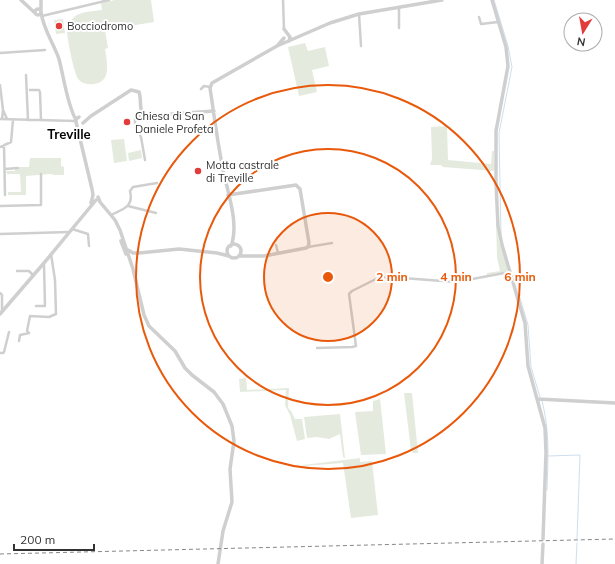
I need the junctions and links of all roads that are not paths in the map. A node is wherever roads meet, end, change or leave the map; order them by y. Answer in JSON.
{"nodes":[{"id":1,"x":21,"y":0,"type":"edge"},
{"id":2,"x":109,"y":0,"type":"edge"},
{"id":3,"x":283,"y":0,"type":"edge"},
{"id":4,"x":442,"y":0,"type":"edge"},
{"id":5,"x":492,"y":1,"type":"edge"},
{"id":6,"x":41,"y":2,"type":"edge"},
{"id":7,"x":399,"y":7,"type":"junction"},
{"id":8,"x":38,"y":12,"type":"junction"},
{"id":9,"x":359,"y":14,"type":"junction"},
{"id":10,"x":479,"y":17,"type":"dead end"},
{"id":11,"x":498,"y":22,"type":"junction"},
{"id":12,"x":399,"y":28,"type":"dead end"},
{"id":13,"x":284,"y":29,"type":"junction"},
{"id":14,"x":301,"y":35,"type":"junction"},
{"id":15,"x":289,"y":36,"type":"junction"},
{"id":16,"x":286,"y":39,"type":"junction"},
{"id":17,"x":361,"y":46,"type":"dead end"},
{"id":18,"x":45,"y":50,"type":"dead end"},
{"id":19,"x":0,"y":53,"type":"edge"},
{"id":20,"x":26,"y":75,"type":"dead end"},
{"id":21,"x":0,"y":85,"type":"edge"},
{"id":22,"x":211,"y":85,"type":"junction"},
{"id":23,"x":201,"y":89,"type":"dead end"},
{"id":24,"x":30,"y":90,"type":"dead end"},
{"id":25,"x":3,"y":109,"type":"junction"},
{"id":26,"x":214,"y":111,"type":"junction"},
{"id":27,"x":143,"y":115,"type":"junction"},
{"id":28,"x":1,"y":119,"type":"edge"},
{"id":29,"x":7,"y":119,"type":"junction"},
{"id":30,"x":13,"y":120,"type":"junction"},
{"id":31,"x":28,"y":120,"type":"junction"},
{"id":32,"x":41,"y":120,"type":"junction"},
{"id":33,"x":79,"y":121,"type":"junction"},
{"id":34,"x":4,"y":145,"type":"junction"},
{"id":35,"x":0,"y":147,"type":"edge"},
{"id":36,"x":145,"y":160,"type":"dead end"},
{"id":37,"x":18,"y":168,"type":"dead end"},
{"id":38,"x":5,"y":169,"type":"junction"},
{"id":39,"x":41,"y":174,"type":"dead end"},
{"id":40,"x":157,"y":183,"type":"dead end"},
{"id":41,"x":5,"y":195,"type":"dead end"},
{"id":42,"x":228,"y":195,"type":"junction"},
{"id":43,"x":95,"y":197,"type":"junction"},
{"id":44,"x":0,"y":206,"type":"edge"},
{"id":45,"x":128,"y":206,"type":"junction"},
{"id":46,"x":156,"y":213,"type":"dead end"},
{"id":47,"x":111,"y":216,"type":"junction"},
{"id":48,"x":70,"y":231,"type":"junction"},
{"id":49,"x":0,"y":234,"type":"edge"},
{"id":50,"x":234,"y":237,"type":"junction"},
{"id":51,"x":332,"y":243,"type":"dead end"},
{"id":52,"x":276,"y":245,"type":"dead end"},
{"id":53,"x":89,"y":246,"type":"dead end"},
{"id":54,"x":231,"y":246,"type":"junction"},
{"id":55,"x":308,"y":247,"type":"junction"},
{"id":56,"x":125,"y":248,"type":"junction"},
{"id":57,"x":239,"y":248,"type":"junction"},
{"id":58,"x":227,"y":250,"type":"junction"},
{"id":59,"x":218,"y":253,"type":"junction"},
{"id":60,"x":278,"y":253,"type":"junction"},
{"id":61,"x":52,"y":254,"type":"junction"},
{"id":62,"x":131,"y":255,"type":"junction"},
{"id":63,"x":248,"y":255,"type":"junction"},
{"id":64,"x":229,"y":256,"type":"junction"},
{"id":65,"x":239,"y":256,"type":"junction"},
{"id":66,"x":44,"y":263,"type":"junction"},
{"id":67,"x":130,"y":263,"type":"junction"},
{"id":68,"x":17,"y":271,"type":"dead end"},
{"id":69,"x":510,"y":272,"type":"junction"},
{"id":70,"x":33,"y":275,"type":"junction"},
{"id":71,"x":0,"y":292,"type":"edge"},
{"id":72,"x":36,"y":306,"type":"dead end"},
{"id":73,"x":1,"y":313,"type":"edge"},
{"id":74,"x":9,"y":332,"type":"dead end"},
{"id":75,"x":19,"y":340,"type":"dead end"},
{"id":76,"x":316,"y":348,"type":"dead end"},
{"id":77,"x":0,"y":353,"type":"edge"},
{"id":78,"x":538,"y":399,"type":"junction"},
{"id":79,"x":615,"y":403,"type":"edge"},
{"id":80,"x":543,"y":539,"type":"dead end"},
{"id":81,"x":543,"y":544,"type":"dead end"},
{"id":82,"x":218,"y":564,"type":"edge"},
{"id":83,"x":542,"y":564,"type":"edge"}],
"edges":[{"from":1,"to":8,"type":"street"},
{"from":2,"to":8,"type":"street"},
{"from":3,"to":13,"type":"street"},
{"from":4,"to":7,"type":"street"},
{"from":5,"to":11,"type":"street"},
{"from":6,"to":8,"type":"street"},
{"from":7,"to":9,"type":"street"},
{"from":7,"to":12,"type":"street"},
{"from":8,"to":33,"type":"street"},
{"from":9,"to":14,"type":"street"},
{"from":9,"to":17,"type":"street"},
{"from":10,"to":11,"type":"street"},
{"from":11,"to":69,"type":"street"},
{"from":13,"to":15,"type":"street"},
{"from":13,"to":16,"type":"street"},
{"from":14,"to":15,"type":"street"},
{"from":14,"to":16,"type":"street"},
{"from":15,"to":16,"type":"street"},
{"from":16,"to":22,"type":"street"},
{"from":18,"to":19,"type":"street"},
{"from":20,"to":31,"type":"street"},
{"from":21,"to":25,"type":"street"},
{"from":22,"to":23,"type":"street"},
{"from":22,"to":26,"type":"street"},
{"from":24,"to":32,"type":"street"},
{"from":25,"to":28,"type":"street"},
{"from":25,"to":29,"type":"street"},
{"from":26,"to":27,"type":"street"},
{"from":26,"to":42,"type":"street"},
{"from":27,"to":33,"type":"street"},
{"from":27,"to":36,"type":"street"},
{"from":28,"to":29,"type":"street"},
{"from":29,"to":30,"type":"street"},
{"from":30,"to":31,"type":"street"},
{"from":30,"to":34,"type":"street"},
{"from":31,"to":32,"type":"street"},
{"from":32,"to":33,"type":"street"},
{"from":33,"to":43,"type":"street"},
{"from":34,"to":35,"type":"street"},
{"from":34,"to":38,"type":"street"},
{"from":37,"to":38,"type":"street"},
{"from":38,"to":41,"type":"street"},
{"from":39,"to":44,"type":"street"},
{"from":40,"to":45,"type":"street"},
{"from":42,"to":50,"type":"street"},
{"from":42,"to":55,"type":"street"},
{"from":43,"to":47,"type":"street"},
{"from":43,"to":48,"type":"street"},
{"from":45,"to":46,"type":"street"},
{"from":45,"to":47,"type":"street"},
{"from":47,"to":56,"type":"street"},
{"from":48,"to":49,"type":"street"},
{"from":48,"to":53,"type":"street"},
{"from":48,"to":61,"type":"street"},
{"from":50,"to":54,"type":"street"},
{"from":50,"to":57,"type":"street"},
{"from":51,"to":55,"type":"street"},
{"from":52,"to":60,"type":"street"},
{"from":54,"to":57,"type":"street"},
{"from":54,"to":58,"type":"street"},
{"from":55,"to":60,"type":"street"},
{"from":56,"to":62,"type":"street"},
{"from":56,"to":67,"type":"street"},
{"from":57,"to":63,"type":"street"},
{"from":57,"to":65,"type":"street"},
{"from":58,"to":59,"type":"street"},
{"from":58,"to":64,"type":"street"},
{"from":59,"to":62,"type":"street"},
{"from":59,"to":64,"type":"street"},
{"from":60,"to":63,"type":"street"},
{"from":61,"to":66,"type":"street"},
{"from":61,"to":75,"type":"street"},
{"from":62,"to":67,"type":"street"},
{"from":63,"to":65,"type":"street"},
{"from":64,"to":65,"type":"street"},
{"from":66,"to":70,"type":"street"},
{"from":66,"to":72,"type":"street"},
{"from":67,"to":82,"type":"street"},
{"from":68,"to":70,"type":"street"},
{"from":69,"to":76,"type":"street"},
{"from":69,"to":78,"type":"street"},
{"from":70,"to":73,"type":"street"},
{"from":71,"to":73,"type":"street"},
{"from":74,"to":77,"type":"street"},
{"from":78,"to":79,"type":"street"},
{"from":78,"to":80,"type":"street"},
{"from":81,"to":83,"type":"street"}]}
